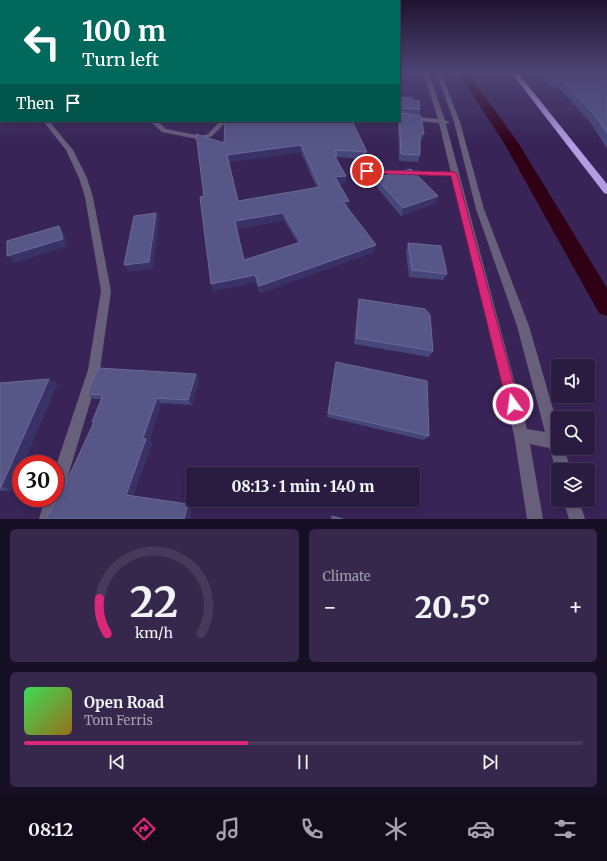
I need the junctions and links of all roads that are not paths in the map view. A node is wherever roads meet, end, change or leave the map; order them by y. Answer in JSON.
{"nodes":[{"id":1,"x":433,"y":96,"type":"edge"},
{"id":2,"x":447,"y":96,"type":"edge"},
{"id":3,"x":533,"y":96,"type":"edge"},
{"id":4,"x":400,"y":117,"type":"edge"},
{"id":5,"x":442,"y":121,"type":"junction"},
{"id":6,"x":47,"y":122,"type":"edge"},
{"id":7,"x":154,"y":122,"type":"edge"},
{"id":8,"x":223,"y":122,"type":"edge"},
{"id":9,"x":457,"y":122,"type":"junction"},
{"id":10,"x":367,"y":171,"type":"dead end"},
{"id":11,"x":453,"y":172,"type":"junction"},
{"id":12,"x":470,"y":172,"type":"junction"},
{"id":13,"x":607,"y":191,"type":"edge"},
{"id":14,"x":551,"y":430,"type":"edge"},
{"id":15,"x":521,"y":435,"type":"junction"},
{"id":16,"x":551,"y":440,"type":"edge"},
{"id":17,"x":64,"y":465,"type":"edge"},
{"id":18,"x":50,"y":507,"type":"edge"},
{"id":19,"x":574,"y":507,"type":"edge"},
{"id":20,"x":47,"y":519,"type":"edge"},
{"id":21,"x":535,"y":519,"type":"edge"},
{"id":22,"x":577,"y":519,"type":"edge"}],
"edges":[{"from":1,"to":5,"type":"street"},
{"from":2,"to":9,"type":"street"},
{"from":3,"to":13,"type":"highway"},
{"from":4,"to":5,"type":"street"},
{"from":5,"to":9,"type":"street"},
{"from":5,"to":11,"type":"street"},
{"from":6,"to":17,"type":"street"},
{"from":7,"to":8,"type":"street"},
{"from":9,"to":12,"type":"street"},
{"from":10,"to":11,"type":"street"},
{"from":11,"to":12,"type":"street"},
{"from":11,"to":15,"type":"street"},
{"from":12,"to":14,"type":"street"},
{"from":15,"to":16,"type":"street"},
{"from":15,"to":21,"type":"street"},
{"from":18,"to":20,"type":"street"},
{"from":19,"to":22,"type":"street"}]}
